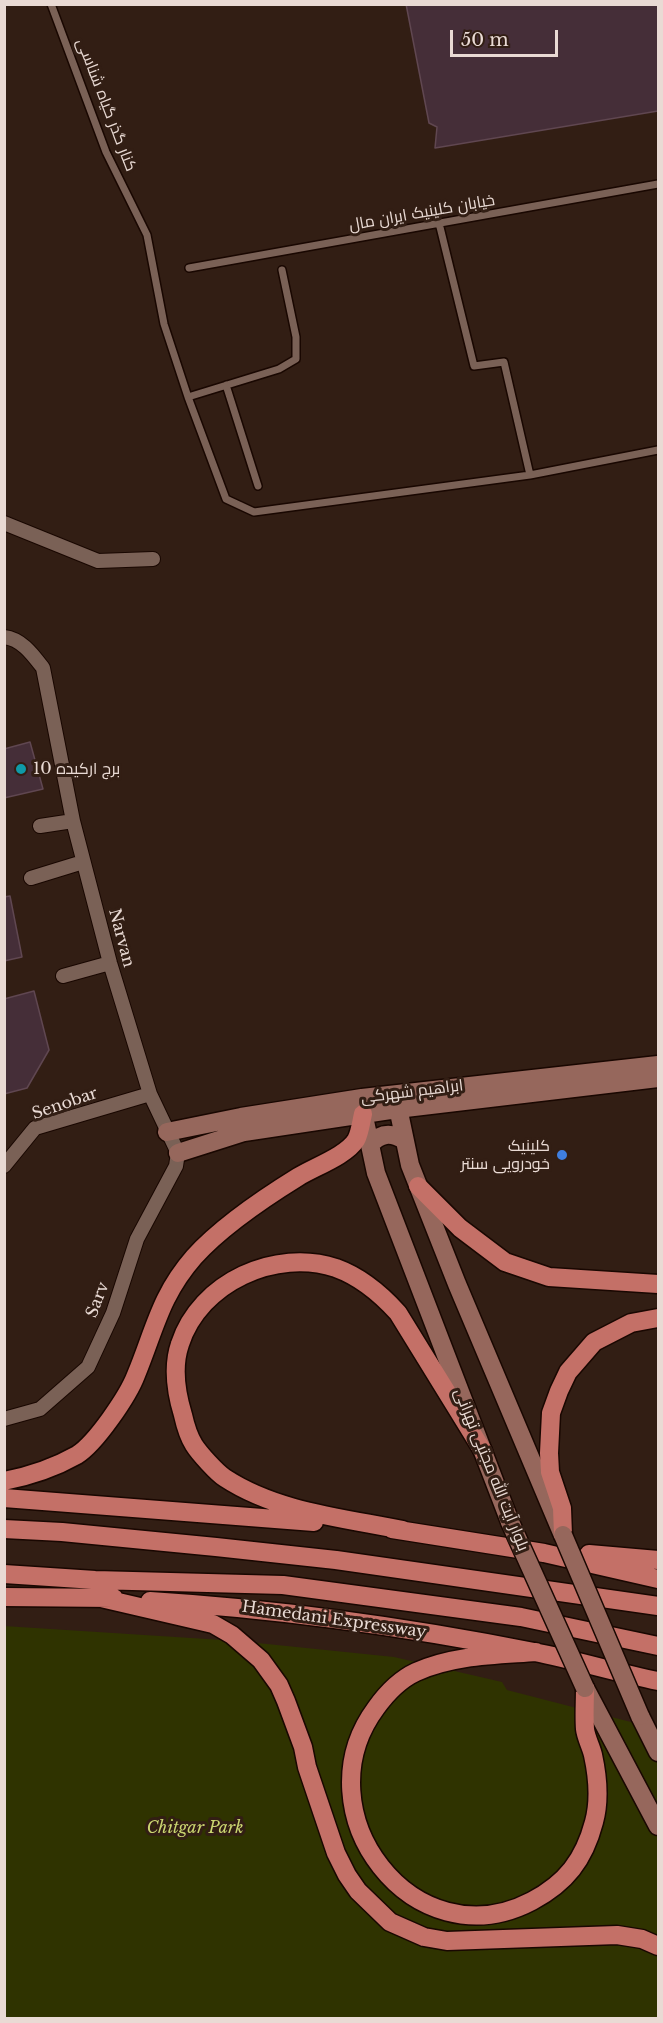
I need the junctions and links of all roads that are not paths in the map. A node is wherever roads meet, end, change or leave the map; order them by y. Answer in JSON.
{"nodes":[{"id":1,"x":51,"y":4,"type":"edge"},
{"id":2,"x":658,"y":184,"type":"edge"},
{"id":3,"x":439,"y":223,"type":"junction"},
{"id":4,"x":189,"y":268,"type":"dead end"},
{"id":5,"x":282,"y":270,"type":"dead end"},
{"id":6,"x":226,"y":385,"type":"junction"},
{"id":7,"x":188,"y":397,"type":"junction"},
{"id":8,"x":658,"y":450,"type":"edge"},
{"id":9,"x":530,"y":475,"type":"junction"},
{"id":10,"x":258,"y":486,"type":"dead end"},
{"id":11,"x":4,"y":523,"type":"edge"},
{"id":12,"x":153,"y":559,"type":"dead end"},
{"id":13,"x":4,"y":637,"type":"edge"},
{"id":14,"x":73,"y":821,"type":"junction"},
{"id":15,"x":40,"y":826,"type":"dead end"},
{"id":16,"x":84,"y":862,"type":"junction"},
{"id":17,"x":31,"y":878,"type":"dead end"},
{"id":18,"x":110,"y":963,"type":"junction"},
{"id":19,"x":63,"y":976,"type":"dead end"},
{"id":20,"x":658,"y":1065,"type":"edge"},
{"id":21,"x":658,"y":1078,"type":"edge"},
{"id":22,"x":150,"y":1094,"type":"junction"},
{"id":23,"x":396,"y":1101,"type":"junction"},
{"id":24,"x":363,"y":1106,"type":"junction"},
{"id":25,"x":167,"y":1132,"type":"junction"},
{"id":26,"x":404,"y":1140,"type":"junction"},
{"id":27,"x":370,"y":1145,"type":"junction"},
{"id":28,"x":178,"y":1153,"type":"junction"},
{"id":29,"x":4,"y":1166,"type":"edge"},
{"id":30,"x":418,"y":1186,"type":"junction"},
{"id":31,"x":658,"y":1284,"type":"edge"},
{"id":32,"x":658,"y":1318,"type":"edge"},
{"id":33,"x":4,"y":1419,"type":"edge"},
{"id":34,"x":483,"y":1451,"type":"junction"},
{"id":35,"x":4,"y":1481,"type":"edge"},
{"id":36,"x":4,"y":1498,"type":"edge"},
{"id":37,"x":4,"y":1529,"type":"edge"},
{"id":38,"x":403,"y":1530,"type":"junction"},
{"id":39,"x":562,"y":1535,"type":"junction"},
{"id":40,"x":544,"y":1553,"type":"junction"},
{"id":41,"x":658,"y":1560,"type":"edge"},
{"id":42,"x":4,"y":1574,"type":"edge"},
{"id":43,"x":658,"y":1579,"type":"edge"},
{"id":44,"x":4,"y":1597,"type":"edge"},
{"id":45,"x":101,"y":1598,"type":"junction"},
{"id":46,"x":658,"y":1606,"type":"edge"},
{"id":47,"x":658,"y":1646,"type":"edge"},
{"id":48,"x":536,"y":1652,"type":"junction"},
{"id":49,"x":658,"y":1681,"type":"edge"},
{"id":50,"x":585,"y":1688,"type":"junction"},
{"id":51,"x":658,"y":1752,"type":"edge"},
{"id":52,"x":658,"y":1826,"type":"edge"},
{"id":53,"x":658,"y":1946,"type":"edge"}],
"edges":[{"from":1,"to":7,"type":"lane","name":"کنار گذر گیاه شناسی"},
{"from":2,"to":3,"type":"lane","name":"خیابان کلینیک ایران مال"},
{"from":3,"to":4,"type":"lane","name":"خیابان کلینیک ایران مال"},
{"from":3,"to":9,"type":"lane"},
{"from":5,"to":6,"type":"lane"},
{"from":6,"to":7,"type":"lane"},
{"from":6,"to":10,"type":"lane"},
{"from":7,"to":9,"type":"lane","name":"کنار گذر گیاه شناسی"},
{"from":8,"to":9,"type":"lane","name":"کنار گذر گیاه شناسی"},
{"from":11,"to":12,"type":"street"},
{"from":13,"to":14,"type":"street","name":"Narvan"},
{"from":14,"to":15,"type":"street"},
{"from":14,"to":16,"type":"street","name":"Narvan"},
{"from":16,"to":17,"type":"street"},
{"from":16,"to":18,"type":"street","name":"Narvan"},
{"from":18,"to":19,"type":"street"},
{"from":18,"to":22,"type":"street","name":"Narvan"},
{"from":20,"to":23,"type":"main road","name":"ابراهیم شهرکی"},
{"from":21,"to":23,"type":"main road","name":"ابراهیم شهرکی"},
{"from":22,"to":25,"type":"street","name":"Narvan"},
{"from":22,"to":29,"type":"street","name":"Senobar"},
{"from":23,"to":24,"type":"main road","name":"ابراهیم شهرکی"},
{"from":23,"to":26,"type":"main road"},
{"from":24,"to":25,"type":"main road","name":"ابراهیم شهرکی"},
{"from":24,"to":27,"type":"main road","name":"بلوار آیت الله مجتبی تهرانی"},
{"from":24,"to":28,"type":"main road","name":"ابراهیم شهرکی"},
{"from":24,"to":35,"type":"highway"},
{"from":25,"to":28,"type":"street","name":"Narvan"},
{"from":26,"to":27,"type":"main road"},
{"from":26,"to":30,"type":"main road"},
{"from":27,"to":34,"type":"main road","name":"بلوار آیت الله مجتبی تهرانی"},
{"from":28,"to":33,"type":"street","name":"Sarv"},
{"from":30,"to":31,"type":"highway"},
{"from":30,"to":39,"type":"main road"},
{"from":32,"to":39,"type":"highway"},
{"from":34,"to":38,"type":"highway"},
{"from":34,"to":50,"type":"main road","name":"بلوار آیت الله مجتبی تهرانی","bridge":true},
{"from":36,"to":38,"type":"highway"},
{"from":37,"to":46,"type":"highway"},
{"from":38,"to":40,"type":"highway"},
{"from":39,"to":51,"type":"main road","bridge":true},
{"from":40,"to":41,"type":"highway"},
{"from":40,"to":43,"type":"highway"},
{"from":42,"to":47,"type":"highway","name":"Hamedani Expressway"},
{"from":44,"to":45,"type":"highway","name":"Hamedani Expressway"},
{"from":45,"to":48,"type":"highway","name":"Hamedani Expressway"},
{"from":45,"to":53,"type":"highway"},
{"from":48,"to":49,"type":"highway","name":"Hamedani Expressway"},
{"from":48,"to":50,"type":"highway"},
{"from":50,"to":52,"type":"main road","name":"بلوار آیت الله مجتبی تهرانی"}]}
